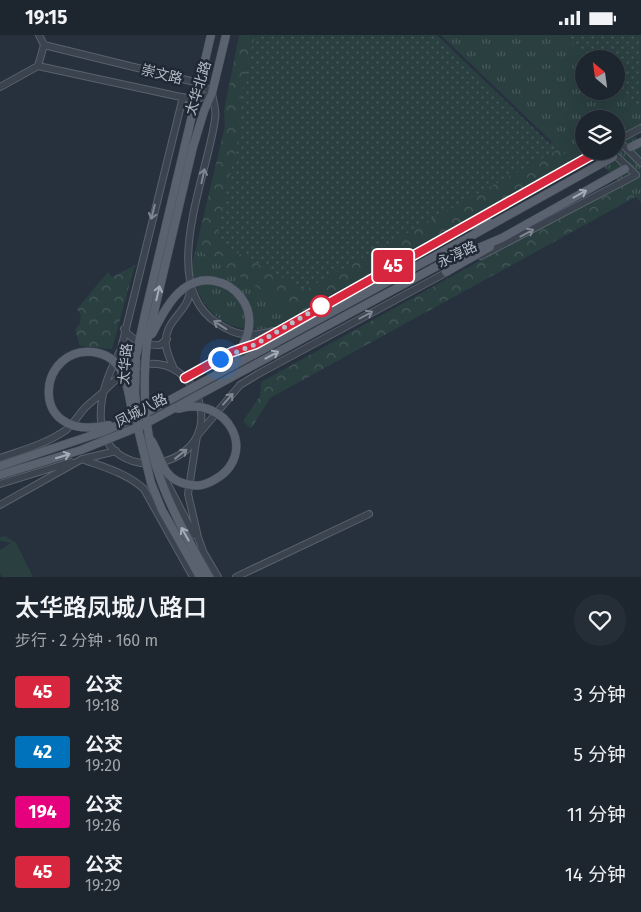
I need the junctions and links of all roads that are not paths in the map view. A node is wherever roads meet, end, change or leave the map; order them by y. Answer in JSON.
{"nodes":[{"id":1,"x":39,"y":35,"type":"edge"},
{"id":2,"x":211,"y":35,"type":"edge"},
{"id":3,"x":226,"y":35,"type":"edge"},
{"id":4,"x":44,"y":45,"type":"junction"},
{"id":5,"x":38,"y":67,"type":"junction"},
{"id":6,"x":199,"y":83,"type":"junction"},
{"id":7,"x":0,"y":87,"type":"edge"},
{"id":8,"x":212,"y":93,"type":"junction"},
{"id":9,"x":183,"y":97,"type":"junction"},
{"id":10,"x":195,"y":100,"type":"junction"},
{"id":11,"x":641,"y":128,"type":"edge"},
{"id":12,"x":641,"y":142,"type":"edge"},
{"id":13,"x":189,"y":146,"type":"junction"},
{"id":14,"x":631,"y":147,"type":"dead end"},
{"id":15,"x":583,"y":160,"type":"edge"},
{"id":16,"x":602,"y":160,"type":"edge"},
{"id":17,"x":619,"y":160,"type":"edge"},
{"id":18,"x":641,"y":163,"type":"edge"},
{"id":19,"x":625,"y":169,"type":"tunnel mouth"},
{"id":20,"x":495,"y":223,"type":"junction"},
{"id":21,"x":466,"y":226,"type":"junction"},
{"id":22,"x":502,"y":238,"type":"junction"},
{"id":23,"x":439,"y":254,"type":"joint"},
{"id":24,"x":443,"y":263,"type":"joint"},
{"id":25,"x":446,"y":272,"type":"junction"},
{"id":26,"x":190,"y":276,"type":"junction"},
{"id":27,"x":310,"y":312,"type":"junction"},
{"id":28,"x":124,"y":329,"type":"junction"},
{"id":29,"x":283,"y":329,"type":"junction"},
{"id":30,"x":167,"y":339,"type":"junction"},
{"id":31,"x":323,"y":339,"type":"junction"},
{"id":32,"x":147,"y":342,"type":"junction"},
{"id":33,"x":174,"y":369,"type":"junction"},
{"id":34,"x":211,"y":377,"type":"junction"},
{"id":35,"x":185,"y":378,"type":"junction"},
{"id":36,"x":104,"y":391,"type":"junction"},
{"id":37,"x":162,"y":415,"type":"junction"},
{"id":38,"x":128,"y":421,"type":"junction"},
{"id":39,"x":147,"y":434,"type":"junction"},
{"id":40,"x":197,"y":436,"type":"junction"},
{"id":41,"x":27,"y":449,"type":"junction"},
{"id":42,"x":142,"y":449,"type":"junction"},
{"id":43,"x":116,"y":451,"type":"junction"},
{"id":44,"x":0,"y":458,"type":"edge"},
{"id":45,"x":82,"y":459,"type":"junction"},
{"id":46,"x":160,"y":464,"type":"junction"},
{"id":47,"x":0,"y":466,"type":"edge"},
{"id":48,"x":0,"y":475,"type":"edge"},
{"id":49,"x":28,"y":475,"type":"junction"},
{"id":50,"x":0,"y":483,"type":"edge"},
{"id":51,"x":0,"y":505,"type":"edge"},
{"id":52,"x":369,"y":514,"type":"dead end"},
{"id":53,"x":203,"y":551,"type":"junction"},
{"id":54,"x":193,"y":577,"type":"edge"},
{"id":55,"x":200,"y":577,"type":"edge"},
{"id":56,"x":209,"y":577,"type":"edge"},
{"id":57,"x":218,"y":577,"type":"edge"},
{"id":58,"x":236,"y":577,"type":"edge"}],
"edges":[{"from":1,"to":4,"type":"street"},
{"from":2,"to":6,"type":"main road","name":"太华北路"},
{"from":3,"to":8,"type":"main road","name":"太华北路"},
{"from":4,"to":5,"type":"street"},
{"from":4,"to":6,"type":"street","name":"崇文路"},
{"from":5,"to":7,"type":"street"},
{"from":5,"to":9,"type":"street","name":"崇文路"},
{"from":6,"to":8,"type":"street","name":"崇文路"},
{"from":6,"to":10,"type":"main road","name":"太华北路"},
{"from":8,"to":10,"type":"street","name":"崇文路"},
{"from":8,"to":13,"type":"main road","name":"太华北路"},
{"from":26,"to":8,"type":"street","one_way":true},
{"from":9,"to":10,"type":"street","name":"崇文路"},
{"from":9,"to":28,"type":"street","one_way":true},
{"from":10,"to":13,"type":"main road","name":"太华北路"},
{"from":11,"to":18,"type":"street"},
{"from":12,"to":14,"type":"main road"},
{"from":32,"to":13,"type":"main road","name":"太华路","one_way":true,"bridge":true},
{"from":13,"to":42,"type":"main road","name":"太华路","bridge":true},
{"from":15,"to":21,"type":"street","name":"永淳路"},
{"from":16,"to":20,"type":"main road","name":"永淳路"},
{"from":25,"to":17,"type":"street","name":"永淳路","one_way":true},
{"from":22,"to":19,"type":"main road","name":"永淳路","one_way":true},
{"from":20,"to":21,"type":"main road"},
{"from":20,"to":23,"type":"main road","name":"永淳路"},
{"from":21,"to":27,"type":"street","name":"永淳路"},
{"from":22,"to":24,"type":"main road","name":"永淳路"},
{"from":22,"to":25,"type":"main road"},
{"from":23,"to":34,"type":"main road","name":"凤城八路","bridge":true},
{"from":37,"to":24,"type":"main road","name":"凤城八路","one_way":true,"bridge":true},
{"from":31,"to":25,"type":"street","name":"永淳路","one_way":true},
{"from":29,"to":26,"type":"street","one_way":true},
{"from":26,"to":30,"type":"street"},
{"from":27,"to":29,"type":"street","name":"永淳路"},
{"from":27,"to":31,"type":"street"},
{"from":28,"to":30,"type":"street"},
{"from":28,"to":36,"type":"street"},
{"from":29,"to":35,"type":"street","name":"永淳路"},
{"from":30,"to":33,"type":"street"},
{"from":40,"to":31,"type":"street","name":"永淳路","one_way":true},
{"from":32,"to":34,"type":"main road","bridge":true},
{"from":32,"to":39,"type":"main road","name":"太华路","bridge":true},
{"from":33,"to":35,"type":"street"},
{"from":33,"to":36,"type":"street"},
{"from":34,"to":38,"type":"main road","name":"凤城八路","bridge":true},
{"from":35,"to":40,"type":"street"},
{"from":36,"to":41,"type":"street"},
{"from":36,"to":43,"type":"street"},
{"from":37,"to":39,"type":"main road","bridge":true},
{"from":48,"to":37,"type":"main road","name":"凤城八路","one_way":true,"bridge":true},
{"from":38,"to":42,"type":"main road","bridge":true},
{"from":38,"to":47,"type":"main road","name":"凤城八路","bridge":true},
{"from":56,"to":39,"type":"main road","name":"太华路","one_way":true,"bridge":true},
{"from":46,"to":40,"type":"street","one_way":true},
{"from":40,"to":53,"type":"street"},
{"from":41,"to":44,"type":"street"},
{"from":41,"to":49,"type":"street"},
{"from":42,"to":55,"type":"main road","name":"太华路","bridge":true},
{"from":43,"to":45,"type":"street"},
{"from":43,"to":46,"type":"street"},
{"from":45,"to":49,"type":"street"},
{"from":45,"to":51,"type":"street"},
{"from":45,"to":54,"type":"street"},
{"from":46,"to":53,"type":"street"},
{"from":49,"to":50,"type":"street"},
{"from":52,"to":58,"type":"street"},
{"from":53,"to":57,"type":"street"}]}
